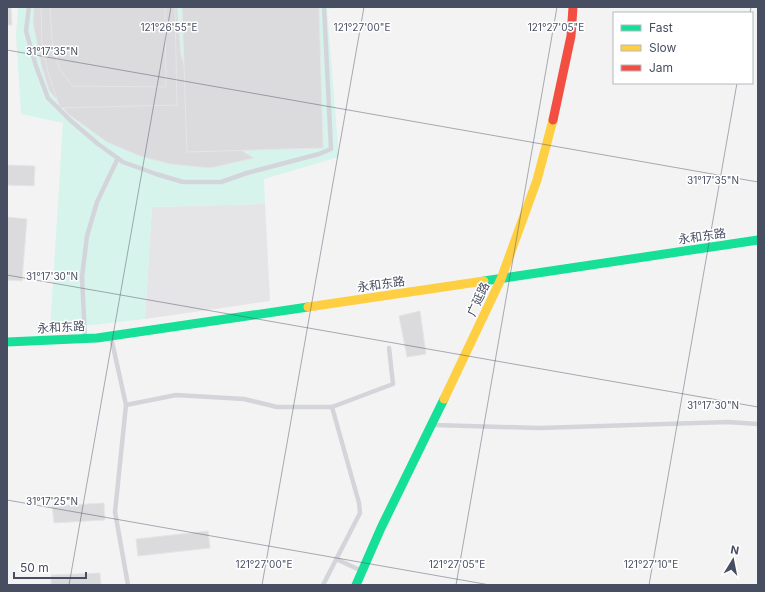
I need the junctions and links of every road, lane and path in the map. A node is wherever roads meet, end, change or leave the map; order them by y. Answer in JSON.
{"nodes":[{"id":1,"x":29,"y":7,"type":"edge"},
{"id":2,"x":324,"y":7,"type":"edge"},
{"id":3,"x":573,"y":7,"type":"edge"},
{"id":4,"x":118,"y":158,"type":"junction"},
{"id":5,"x":758,"y":240,"type":"edge"},
{"id":6,"x":501,"y":279,"type":"junction"},
{"id":7,"x":110,"y":336,"type":"junction"},
{"id":8,"x":85,"y":338,"type":"junction"},
{"id":9,"x":7,"y":342,"type":"edge"},
{"id":10,"x":389,"y":348,"type":"dead end"},
{"id":11,"x":126,"y":405,"type":"junction"},
{"id":12,"x":332,"y":407,"type":"junction"},
{"id":13,"x":758,"y":424,"type":"edge"},
{"id":14,"x":432,"y":425,"type":"junction"},
{"id":15,"x":336,"y":559,"type":"junction"},
{"id":16,"x":362,"y":571,"type":"junction"},
{"id":17,"x":128,"y":585,"type":"edge"},
{"id":18,"x":323,"y":585,"type":"edge"},
{"id":19,"x":356,"y":585,"type":"edge"}],
"edges":[{"from":1,"to":4,"type":"lane"},
{"from":2,"to":4,"type":"lane"},
{"from":3,"to":6,"type":"street","name":"广延路"},
{"from":4,"to":8,"type":"lane"},
{"from":5,"to":6,"type":"street","name":"永和东路"},
{"from":6,"to":7,"type":"street","name":"永和东路"},
{"from":6,"to":14,"type":"street","name":"广延路"},
{"from":7,"to":8,"type":"street","name":"永和东路"},
{"from":7,"to":11,"type":"lane"},
{"from":8,"to":9,"type":"street","name":"永和东路"},
{"from":10,"to":12,"type":"lane"},
{"from":11,"to":12,"type":"lane"},
{"from":11,"to":17,"type":"lane"},
{"from":12,"to":15,"type":"lane"},
{"from":13,"to":14,"type":"lane"},
{"from":14,"to":16,"type":"street","name":"广延路"},
{"from":15,"to":16,"type":"lane"},
{"from":15,"to":18,"type":"lane"},
{"from":16,"to":19,"type":"street","name":"广延路"}]}
